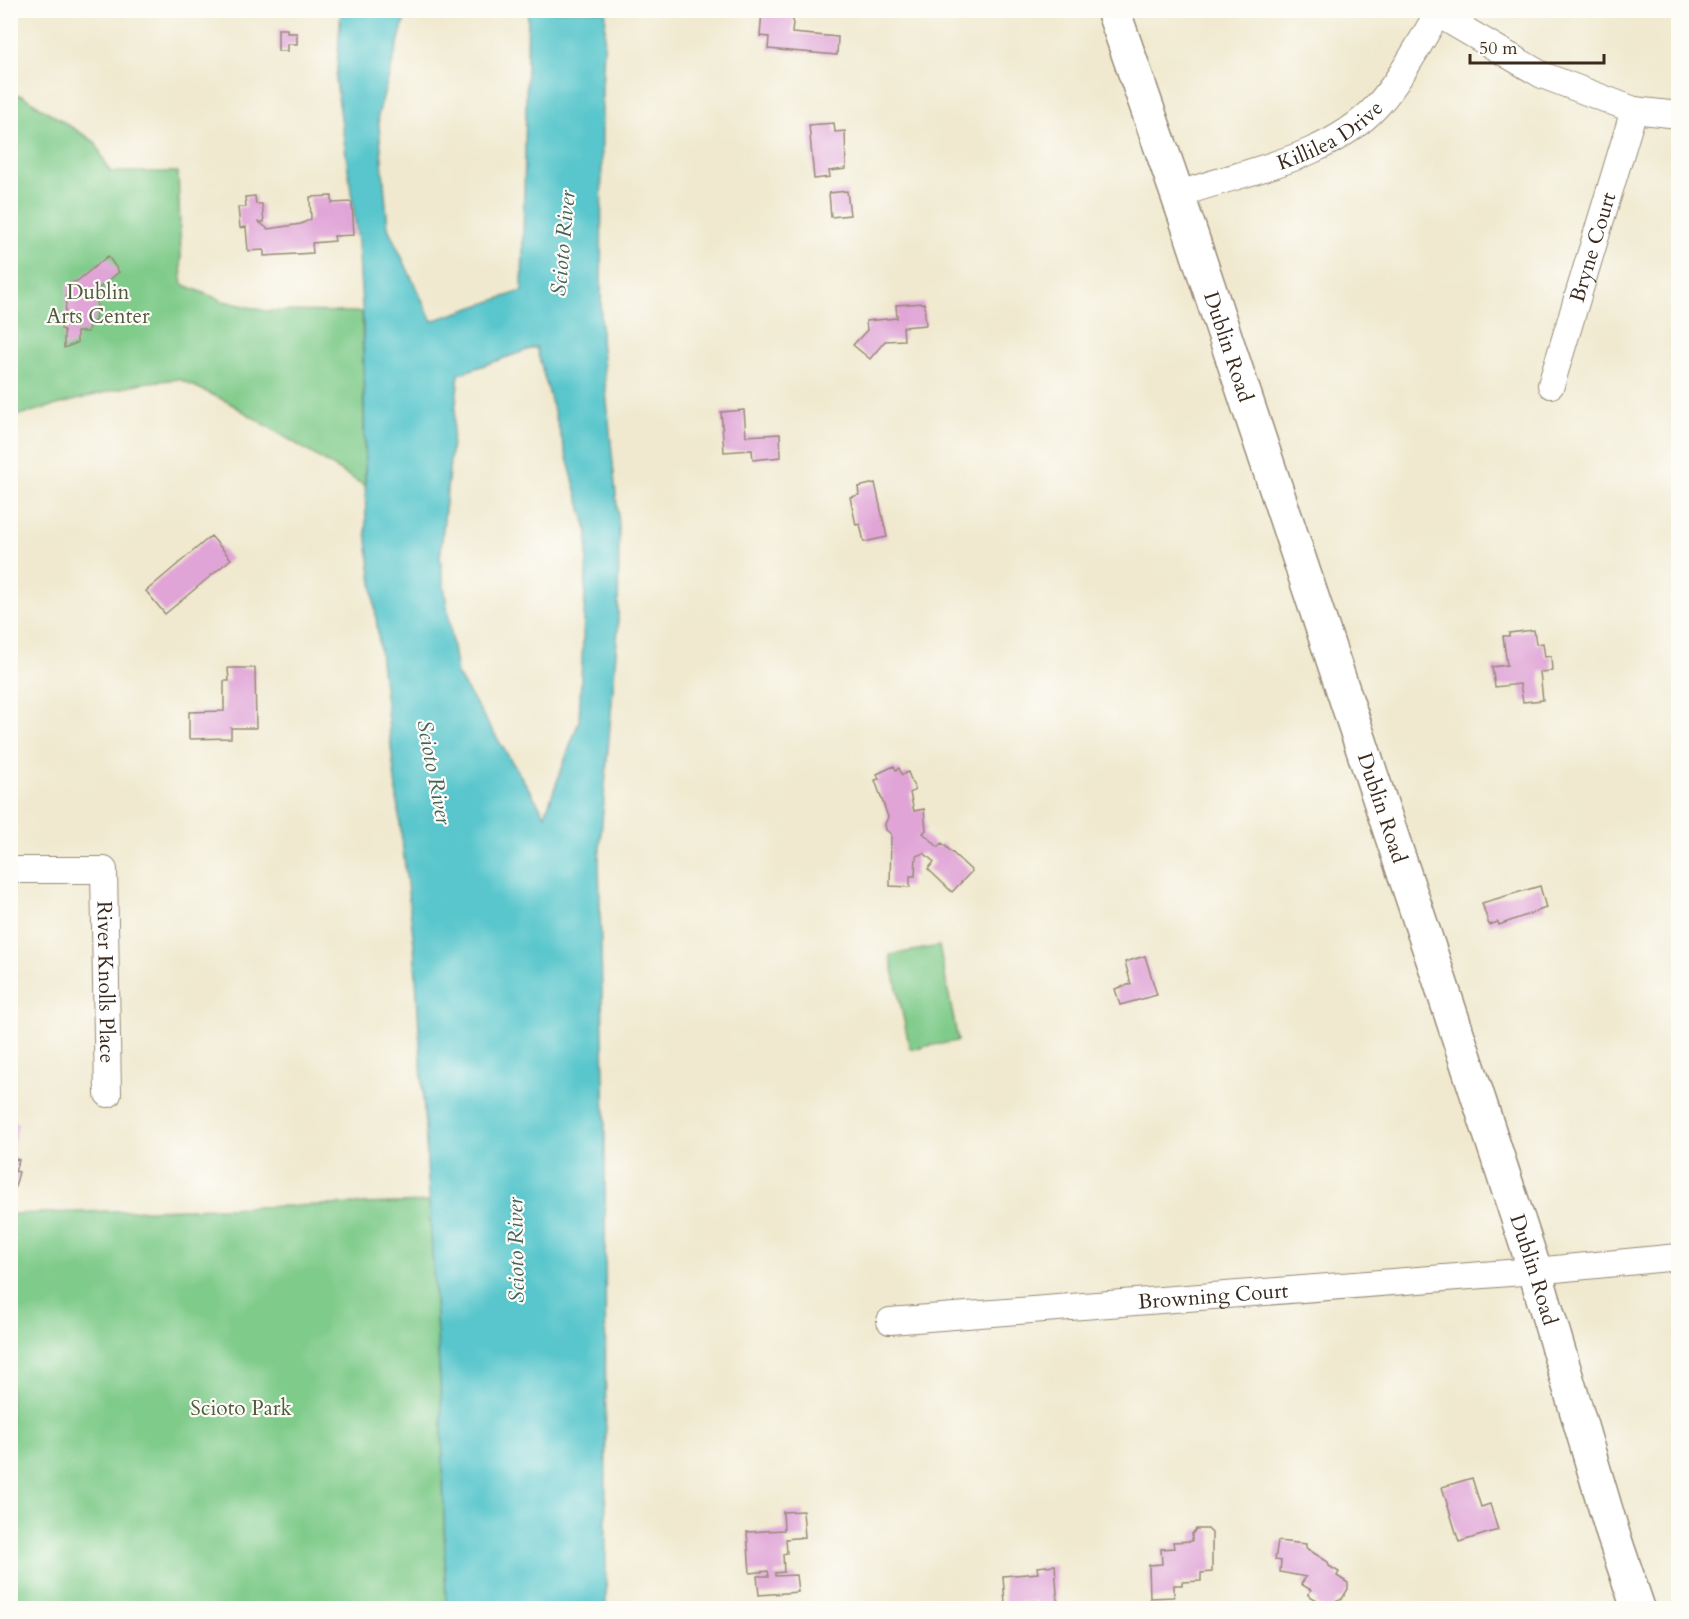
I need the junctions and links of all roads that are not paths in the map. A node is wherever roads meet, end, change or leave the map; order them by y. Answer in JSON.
{"nodes":[{"id":1,"x":1113,"y":10,"type":"edge"},
{"id":2,"x":1436,"y":12,"type":"edge"},
{"id":3,"x":1634,"y":110,"type":"junction"},
{"id":4,"x":1678,"y":116,"type":"edge"},
{"id":5,"x":1177,"y":195,"type":"junction"},
{"id":6,"x":1551,"y":385,"type":"dead end"},
{"id":7,"x":10,"y":870,"type":"edge"},
{"id":8,"x":108,"y":1094,"type":"dead end"},
{"id":9,"x":1678,"y":1257,"type":"edge"},
{"id":10,"x":1535,"y":1271,"type":"junction"},
{"id":11,"x":890,"y":1321,"type":"dead end"},
{"id":12,"x":1638,"y":1608,"type":"edge"}],
"edges":[{"from":1,"to":5,"type":"main road","name":"Dublin Road"},
{"from":2,"to":3,"type":"street"},
{"from":2,"to":5,"type":"street","name":"Killilea Drive"},
{"from":3,"to":4,"type":"street"},
{"from":3,"to":6,"type":"street","name":"Bryne Court"},
{"from":5,"to":10,"type":"main road","name":"Dublin Road"},
{"from":7,"to":8,"type":"street","name":"River Knolls Place"},
{"from":9,"to":10,"type":"street","name":"Browning Court"},
{"from":10,"to":11,"type":"street","name":"Browning Court"},
{"from":10,"to":12,"type":"main road","name":"Dublin Road"}]}
